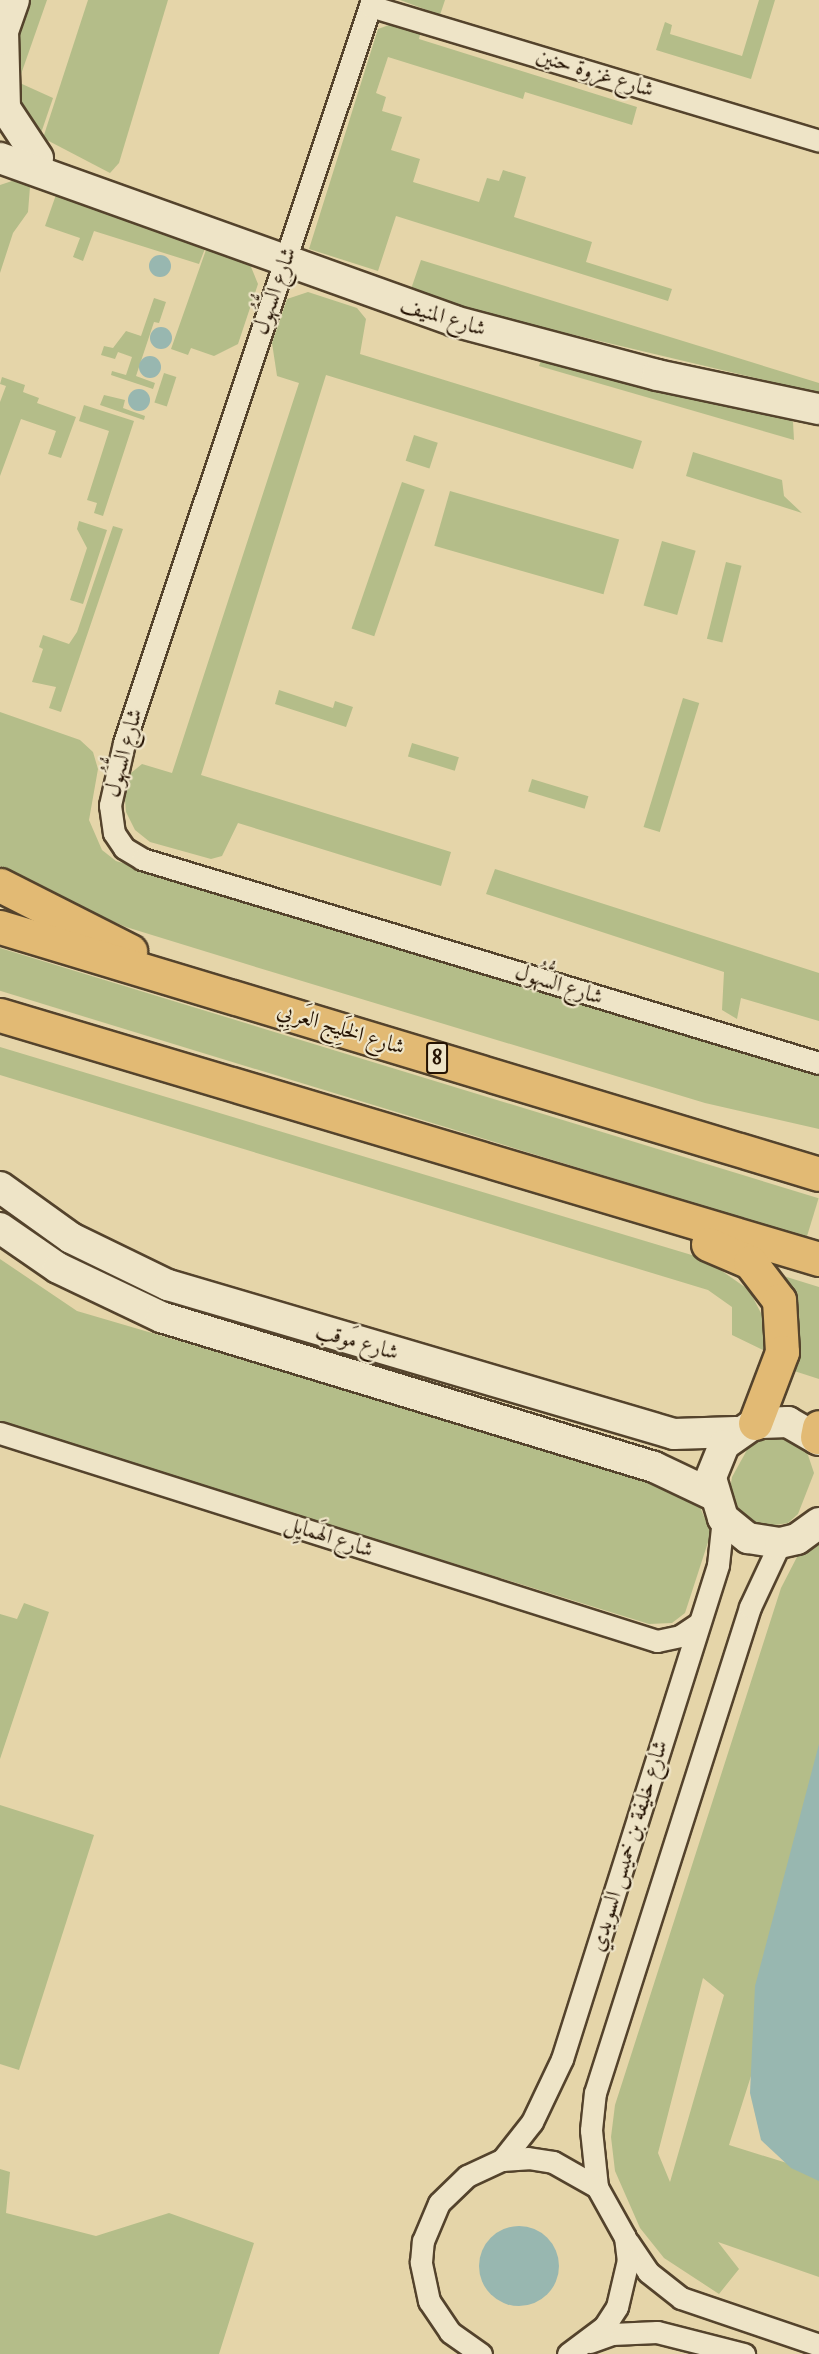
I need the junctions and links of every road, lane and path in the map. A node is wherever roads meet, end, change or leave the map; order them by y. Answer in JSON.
{"nodes":[{"id":1,"x":14,"y":0,"type":"edge"},
{"id":2,"x":371,"y":3,"type":"edge"},
{"id":3,"x":2,"y":36,"type":"edge"},
{"id":4,"x":0,"y":139,"type":"edge"},
{"id":5,"x":819,"y":141,"type":"edge"},
{"id":6,"x":0,"y":158,"type":"edge"},
{"id":7,"x":36,"y":164,"type":"junction"},
{"id":8,"x":0,"y":177,"type":"edge"},
{"id":9,"x":285,"y":263,"type":"junction"},
{"id":10,"x":819,"y":409,"type":"edge"},
{"id":11,"x":0,"y":885,"type":"edge"},
{"id":12,"x":0,"y":927,"type":"edge"},
{"id":13,"x":190,"y":984,"type":"junction"},
{"id":14,"x":0,"y":1015,"type":"edge"},
{"id":15,"x":819,"y":1063,"type":"edge"},
{"id":16,"x":685,"y":1132,"type":"junction"},
{"id":17,"x":819,"y":1150,"type":"edge"},
{"id":18,"x":453,"y":1152,"type":"junction"},
{"id":19,"x":819,"y":1174,"type":"edge"},
{"id":20,"x":0,"y":1187,"type":"edge"},
{"id":21,"x":0,"y":1228,"type":"edge"},
{"id":22,"x":819,"y":1259,"type":"edge"},
{"id":23,"x":745,"y":1428,"type":"junction"},
{"id":24,"x":0,"y":1433,"type":"edge"},
{"id":25,"x":818,"y":1435,"type":"edge"},
{"id":26,"x":718,"y":1507,"type":"junction"},
{"id":27,"x":819,"y":1523,"type":"edge"},
{"id":28,"x":780,"y":1543,"type":"junction"},
{"id":29,"x":699,"y":1623,"type":"junction"},
{"id":30,"x":657,"y":1641,"type":"junction"},
{"id":31,"x":682,"y":1677,"type":"junction"},
{"id":32,"x":502,"y":2160,"type":"junction"},
{"id":33,"x":597,"y":2187,"type":"junction"},
{"id":34,"x":625,"y":2237,"type":"junction"},
{"id":35,"x":587,"y":2343,"type":"junction"},
{"id":36,"x":819,"y":2345,"type":"edge"},
{"id":37,"x":481,"y":2354,"type":"edge"},
{"id":38,"x":568,"y":2354,"type":"edge"},
{"id":39,"x":744,"y":2354,"type":"edge"}],
"edges":[{"from":1,"to":3,"type":"main road"},
{"from":2,"to":5,"type":"street","name":"شارع غزوة حنين"},
{"from":2,"to":9,"type":"street","name":"شارع السُّهُول"},
{"from":3,"to":7,"type":"main road"},
{"from":4,"to":7,"type":"main road","name":"شارع المنيف"},
{"from":6,"to":7,"type":"main road","name":"شارع المنيف"},
{"from":7,"to":8,"type":"main road"},
{"from":7,"to":9,"type":"main road","name":"شارع المنيف"},
{"from":9,"to":10,"type":"main road","name":"شارع المنيف"},
{"from":9,"to":15,"type":"street","name":"شارع السُّهُول"},
{"from":11,"to":13,"type":"highway"},
{"from":12,"to":13,"type":"highway","name":"شارع الخَلِيج العَربِي","number":"8"},
{"from":13,"to":16,"type":"highway","name":"شارع الخَلِيج العَربِي","number":"8"},
{"from":14,"to":18,"type":"highway"},
{"from":16,"to":17,"type":"highway"},
{"from":16,"to":19,"type":"highway","name":"شارع الخَلِيج العَربِي","number":"8"},
{"from":18,"to":22,"type":"highway"},
{"from":18,"to":23,"type":"highway"},
{"from":20,"to":23,"type":"main road","name":"شارع مَوقب"},
{"from":21,"to":26,"type":"main road","name":"شارع مَوقب"},
{"from":23,"to":25,"type":"main road","name":"شارع مَوقب"},
{"from":23,"to":26,"type":"main road"},
{"from":24,"to":30,"type":"street","name":"شارع الهَمايِل"},
{"from":26,"to":28,"type":"main road","name":"شارع مَوقب"},
{"from":26,"to":29,"type":"street","name":"شارع خليفة بن خميس السويدي"},
{"from":27,"to":28,"type":"main road"},
{"from":28,"to":33,"type":"street","name":"شارع خليفة بن خميس السويدي"},
{"from":29,"to":30,"type":"street"},
{"from":29,"to":31,"type":"street","name":"شارع خليفة بن خميس السويدي"},
{"from":30,"to":31,"type":"street"},
{"from":31,"to":32,"type":"street","name":"شارع خليفة بن خميس السويدي"},
{"from":32,"to":33,"type":"street"},
{"from":32,"to":37,"type":"street"},
{"from":33,"to":34,"type":"street"},
{"from":34,"to":35,"type":"street"},
{"from":34,"to":36,"type":"street"},
{"from":35,"to":38,"type":"street"},
{"from":35,"to":39,"type":"street"}]}
